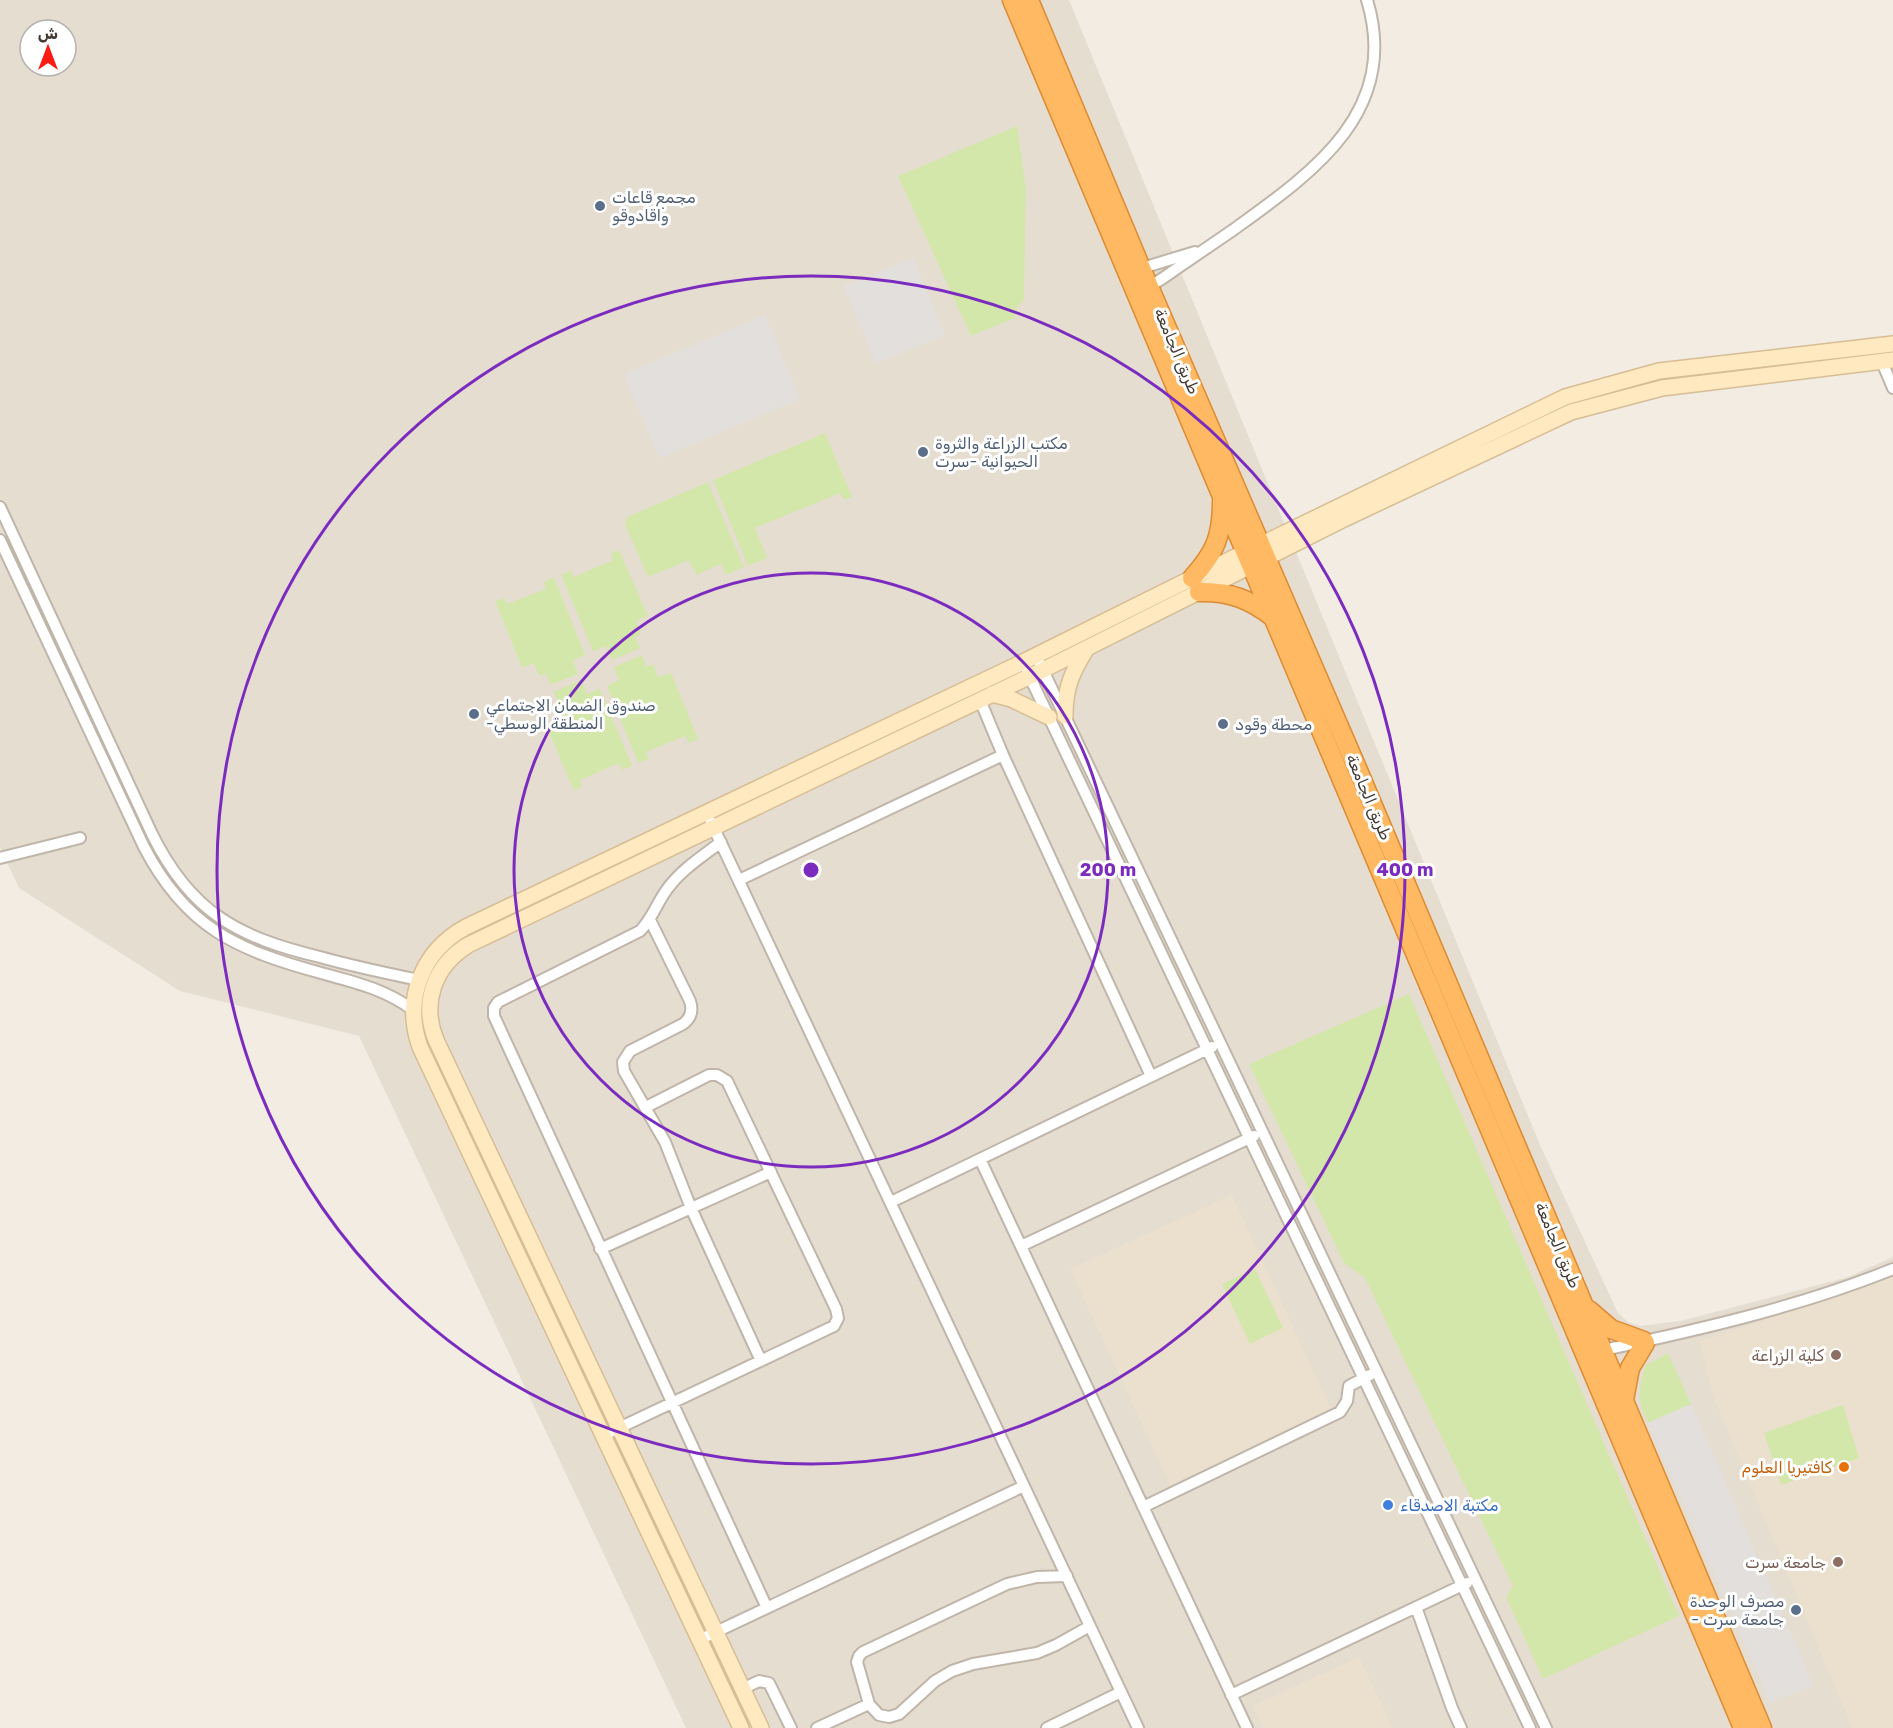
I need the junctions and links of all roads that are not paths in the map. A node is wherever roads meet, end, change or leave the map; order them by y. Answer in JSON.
{"nodes":[{"id":1,"x":1012,"y":0,"type":"edge"},
{"id":2,"x":1029,"y":0,"type":"edge"},
{"id":3,"x":1367,"y":0,"type":"edge"},
{"id":4,"x":1207,"y":248,"type":"junction"},
{"id":5,"x":1135,"y":271,"type":"junction"},
{"id":6,"x":1143,"y":289,"type":"junction"},
{"id":7,"x":1893,"y":344,"type":"edge"},
{"id":8,"x":1887,"y":361,"type":"edge"},
{"id":9,"x":1893,"y":388,"type":"edge"},
{"id":10,"x":1222,"y":496,"type":"junction"},
{"id":11,"x":0,"y":507,"type":"edge"},
{"id":12,"x":0,"y":540,"type":"edge"},
{"id":13,"x":1257,"y":555,"type":"junction"},
{"id":14,"x":1196,"y":585,"type":"junction"},
{"id":15,"x":1274,"y":618,"type":"junction"},
{"id":16,"x":1087,"y":648,"type":"junction"},
{"id":17,"x":1033,"y":666,"type":"junction"},
{"id":18,"x":986,"y":697,"type":"junction"},
{"id":19,"x":1057,"y":717,"type":"junction"},
{"id":20,"x":1326,"y":719,"type":"junction"},
{"id":21,"x":1003,"y":755,"type":"junction"},
{"id":22,"x":710,"y":820,"type":"junction"},
{"id":23,"x":80,"y":838,"type":"dead end"},
{"id":24,"x":721,"y":842,"type":"junction"},
{"id":25,"x":0,"y":858,"type":"edge"},
{"id":26,"x":739,"y":880,"type":"junction"},
{"id":27,"x":650,"y":920,"type":"junction"},
{"id":28,"x":434,"y":953,"type":"junction"},
{"id":29,"x":446,"y":963,"type":"junction"},
{"id":30,"x":419,"y":980,"type":"junction"},
{"id":31,"x":1448,"y":1008,"type":"junction"},
{"id":32,"x":413,"y":1010,"type":"junction"},
{"id":33,"x":429,"y":1010,"type":"junction"},
{"id":34,"x":1220,"y":1043,"type":"junction"},
{"id":35,"x":1207,"y":1049,"type":"junction"},
{"id":36,"x":1151,"y":1076,"type":"junction"},
{"id":37,"x":646,"y":1107,"type":"junction"},
{"id":38,"x":1262,"y":1132,"type":"junction"},
{"id":39,"x":1249,"y":1138,"type":"junction"},
{"id":40,"x":980,"y":1159,"type":"junction"},
{"id":41,"x":771,"y":1172,"type":"junction"},
{"id":42,"x":891,"y":1202,"type":"junction"},
{"id":43,"x":691,"y":1208,"type":"junction"},
{"id":44,"x":1021,"y":1246,"type":"junction"},
{"id":45,"x":600,"y":1249,"type":"junction"},
{"id":46,"x":1893,"y":1269,"type":"edge"},
{"id":47,"x":1584,"y":1305,"type":"junction"},
{"id":48,"x":1649,"y":1341,"type":"junction"},
{"id":49,"x":1596,"y":1356,"type":"junction"},
{"id":50,"x":761,"y":1361,"type":"junction"},
{"id":51,"x":1377,"y":1372,"type":"junction"},
{"id":52,"x":1364,"y":1378,"type":"junction"},
{"id":53,"x":1624,"y":1400,"type":"junction"},
{"id":54,"x":673,"y":1403,"type":"junction"},
{"id":55,"x":619,"y":1428,"type":"junction"},
{"id":56,"x":602,"y":1436,"type":"junction"},
{"id":57,"x":1024,"y":1486,"type":"junction"},
{"id":58,"x":1143,"y":1507,"type":"junction"},
{"id":59,"x":1067,"y":1576,"type":"junction"},
{"id":60,"x":1475,"y":1579,"type":"junction"},
{"id":61,"x":1462,"y":1585,"type":"junction"},
{"id":62,"x":1416,"y":1607,"type":"junction"},
{"id":63,"x":768,"y":1608,"type":"junction"},
{"id":64,"x":1090,"y":1626,"type":"junction"},
{"id":65,"x":716,"y":1632,"type":"junction"},
{"id":66,"x":699,"y":1640,"type":"junction"},
{"id":67,"x":1121,"y":1692,"type":"junction"},
{"id":68,"x":745,"y":1694,"type":"junction"},
{"id":69,"x":1232,"y":1695,"type":"junction"},
{"id":70,"x":870,"y":1704,"type":"junction"},
{"id":71,"x":731,"y":1708,"type":"junction"},
{"id":72,"x":724,"y":1728,"type":"edge"},
{"id":73,"x":741,"y":1728,"type":"edge"},
{"id":74,"x":761,"y":1728,"type":"edge"},
{"id":75,"x":791,"y":1728,"type":"edge"},
{"id":76,"x":817,"y":1728,"type":"edge"},
{"id":77,"x":1047,"y":1728,"type":"edge"},
{"id":78,"x":1138,"y":1728,"type":"edge"},
{"id":79,"x":1247,"y":1728,"type":"edge"},
{"id":80,"x":1461,"y":1728,"type":"edge"},
{"id":81,"x":1530,"y":1728,"type":"edge"},
{"id":82,"x":1546,"y":1728,"type":"edge"},
{"id":83,"x":1743,"y":1728,"type":"edge"},
{"id":84,"x":1762,"y":1728,"type":"edge"}],
"edges":[{"from":1,"to":5,"type":"highway","name":"طريق الجامعة"},
{"from":2,"to":5,"type":"highway","name":"طريق الجامعة"},
{"from":3,"to":4,"type":"street"},
{"from":4,"to":5,"type":"street"},
{"from":4,"to":6,"type":"street"},
{"from":5,"to":6,"type":"highway","name":"طريق الجامعة"},
{"from":6,"to":10,"type":"highway","name":"طريق الجامعة"},
{"from":6,"to":13,"type":"highway","name":"طريق الجامعة"},
{"from":7,"to":13,"type":"street"},
{"from":8,"to":9,"type":"street"},
{"from":8,"to":13,"type":"street"},
{"from":10,"to":13,"type":"highway","name":"طريق الجامعة"},
{"from":10,"to":14,"type":"highway"},
{"from":11,"to":30,"type":"street"},
{"from":12,"to":32,"type":"street"},
{"from":13,"to":14,"type":"street"},
{"from":13,"to":15,"type":"highway","name":"طريق الجامعة"},
{"from":13,"to":20,"type":"highway","name":"طريق الجامعة"},
{"from":14,"to":15,"type":"highway"},
{"from":14,"to":16,"type":"street"},
{"from":14,"to":17,"type":"street"},
{"from":15,"to":20,"type":"highway","name":"طريق الجامعة"},
{"from":16,"to":17,"type":"street"},
{"from":16,"to":19,"type":"street"},
{"from":17,"to":18,"type":"street"},
{"from":17,"to":19,"type":"street"},
{"from":17,"to":22,"type":"street"},
{"from":18,"to":19,"type":"street"},
{"from":18,"to":21,"type":"street"},
{"from":18,"to":22,"type":"street"},
{"from":19,"to":34,"type":"street"},
{"from":19,"to":35,"type":"street"},
{"from":20,"to":31,"type":"highway","name":"طريق الجامعة"},
{"from":21,"to":26,"type":"street"},
{"from":21,"to":36,"type":"street"},
{"from":22,"to":24,"type":"street"},
{"from":22,"to":28,"type":"street"},
{"from":22,"to":29,"type":"street"},
{"from":23,"to":25,"type":"street"},
{"from":24,"to":26,"type":"street"},
{"from":24,"to":27,"type":"street"},
{"from":26,"to":42,"type":"street"},
{"from":27,"to":37,"type":"street"},
{"from":27,"to":45,"type":"street"},
{"from":28,"to":29,"type":"street"},
{"from":28,"to":30,"type":"street"},
{"from":29,"to":33,"type":"street"},
{"from":30,"to":32,"type":"street"},
{"from":31,"to":47,"type":"highway","name":"طريق الجامعة"},
{"from":31,"to":49,"type":"highway","name":"طريق الجامعة"},
{"from":32,"to":33,"type":"street"},
{"from":32,"to":56,"type":"street"},
{"from":33,"to":55,"type":"street"},
{"from":34,"to":35,"type":"street"},
{"from":34,"to":38,"type":"street"},
{"from":35,"to":36,"type":"street"},
{"from":35,"to":39,"type":"street"},
{"from":36,"to":40,"type":"street"},
{"from":37,"to":41,"type":"street"},
{"from":37,"to":43,"type":"street"},
{"from":38,"to":39,"type":"street"},
{"from":38,"to":51,"type":"street"},
{"from":39,"to":44,"type":"street"},
{"from":39,"to":52,"type":"street"},
{"from":40,"to":42,"type":"street"},
{"from":40,"to":44,"type":"street"},
{"from":41,"to":43,"type":"street"},
{"from":41,"to":50,"type":"street"},
{"from":42,"to":57,"type":"street"},
{"from":43,"to":45,"type":"street"},
{"from":43,"to":50,"type":"street"},
{"from":44,"to":58,"type":"street"},
{"from":45,"to":54,"type":"street"},
{"from":46,"to":48,"type":"street"},
{"from":47,"to":48,"type":"highway"},
{"from":47,"to":49,"type":"highway","name":"طريق الجامعة"},
{"from":48,"to":49,"type":"street"},
{"from":48,"to":53,"type":"highway"},
{"from":49,"to":53,"type":"highway","name":"طريق الجامعة"},
{"from":49,"to":83,"type":"highway","name":"طريق الجامعة"},
{"from":50,"to":54,"type":"street"},
{"from":51,"to":52,"type":"street"},
{"from":51,"to":60,"type":"street"},
{"from":52,"to":58,"type":"street"},
{"from":52,"to":61,"type":"street"},
{"from":53,"to":84,"type":"highway","name":"طريق الجامعة"},
{"from":54,"to":55,"type":"street"},
{"from":54,"to":63,"type":"street"},
{"from":55,"to":56,"type":"street"},
{"from":55,"to":65,"type":"street"},
{"from":56,"to":66,"type":"street"},
{"from":57,"to":59,"type":"street"},
{"from":57,"to":63,"type":"street"},
{"from":58,"to":69,"type":"street"},
{"from":59,"to":64,"type":"street"},
{"from":59,"to":70,"type":"street"},
{"from":60,"to":61,"type":"street"},
{"from":60,"to":82,"type":"street"},
{"from":61,"to":62,"type":"street"},
{"from":61,"to":81,"type":"street"},
{"from":62,"to":69,"type":"street"},
{"from":62,"to":80,"type":"street"},
{"from":63,"to":65,"type":"street"},
{"from":64,"to":67,"type":"street"},
{"from":64,"to":70,"type":"street"},
{"from":65,"to":66,"type":"street"},
{"from":65,"to":68,"type":"street"},
{"from":66,"to":71,"type":"street"},
{"from":67,"to":77,"type":"street"},
{"from":67,"to":78,"type":"street"},
{"from":68,"to":71,"type":"street"},
{"from":68,"to":74,"type":"street"},
{"from":68,"to":75,"type":"street"},
{"from":69,"to":79,"type":"street"},
{"from":70,"to":76,"type":"street"},
{"from":71,"to":72,"type":"street"},
{"from":71,"to":73,"type":"street"}]}
